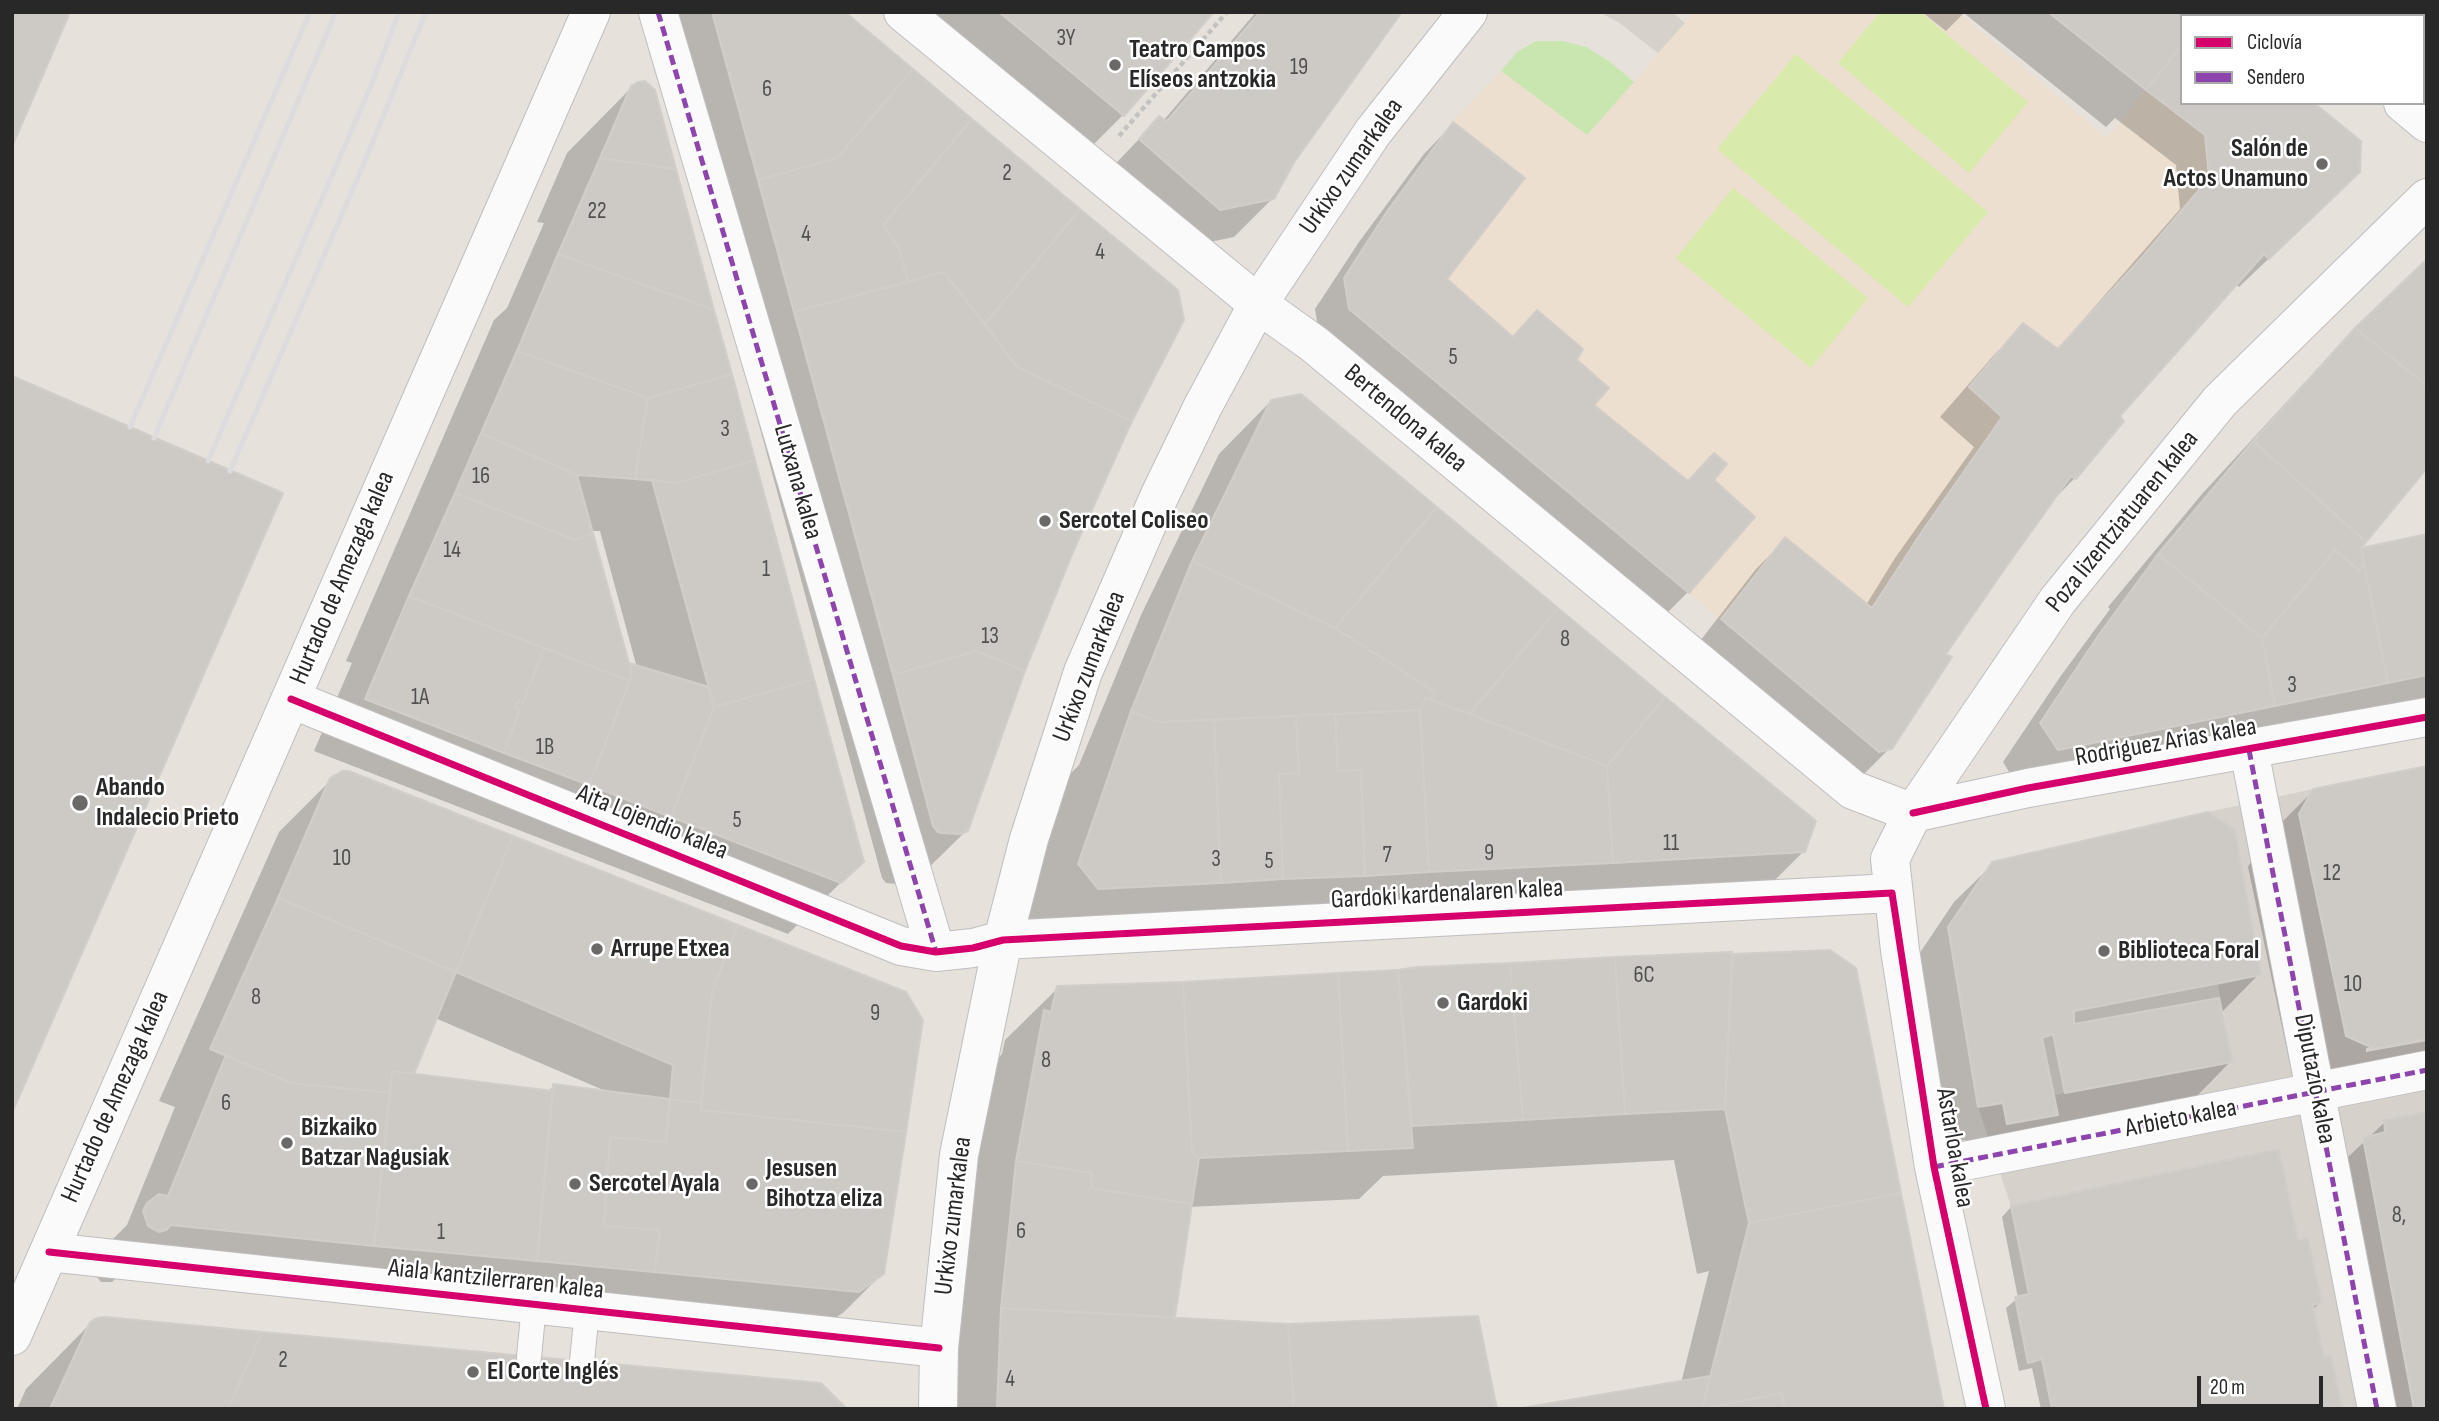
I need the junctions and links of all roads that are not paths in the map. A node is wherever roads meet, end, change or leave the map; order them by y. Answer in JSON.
{"nodes":[{"id":1,"x":591,"y":12,"type":"edge"},
{"id":2,"x":658,"y":12,"type":"edge"},
{"id":3,"x":903,"y":12,"type":"edge"},
{"id":4,"x":1468,"y":12,"type":"edge"},
{"id":5,"x":2405,"y":105,"type":"edge"},
{"id":6,"x":2427,"y":123,"type":"edge"},
{"id":7,"x":2427,"y":198,"type":"edge"},
{"id":8,"x":1258,"y":304,"type":"junction"},
{"id":9,"x":291,"y":699,"type":"junction"},
{"id":10,"x":2427,"y":717,"type":"edge"},
{"id":11,"x":2249,"y":750,"type":"junction"},
{"id":12,"x":1913,"y":813,"type":"junction"},
{"id":13,"x":1892,"y":893,"type":"junction"},
{"id":14,"x":1003,"y":940,"type":"junction"},
{"id":15,"x":936,"y":952,"type":"junction"},
{"id":16,"x":2427,"y":1070,"type":"edge"},
{"id":17,"x":2317,"y":1092,"type":"junction"},
{"id":18,"x":1934,"y":1167,"type":"junction"},
{"id":19,"x":49,"y":1252,"type":"junction"},
{"id":20,"x":534,"y":1305,"type":"junction"},
{"id":21,"x":587,"y":1311,"type":"junction"},
{"id":22,"x":12,"y":1336,"type":"edge"},
{"id":23,"x":939,"y":1348,"type":"junction"},
{"id":24,"x":529,"y":1357,"type":"dead end"},
{"id":25,"x":582,"y":1361,"type":"dead end"},
{"id":26,"x":939,"y":1409,"type":"edge"},
{"id":27,"x":1986,"y":1409,"type":"edge"},
{"id":28,"x":2377,"y":1409,"type":"edge"}],
"edges":[{"from":1,"to":9,"type":"street","name":"Hurtado de Amezaga kalea"},
{"from":2,"to":15,"type":"street","name":"Lutxana kalea"},
{"from":3,"to":8,"type":"street","name":"Bertendona kalea"},
{"from":4,"to":8,"type":"street","name":"Urkixo zumarkalea"},
{"from":5,"to":6,"type":"street"},
{"from":7,"to":12,"type":"street","name":"Poza lizentziatuaren kalea"},
{"from":8,"to":12,"type":"street","name":"Bertendona kalea"},
{"from":8,"to":14,"type":"street","name":"Urkixo zumarkalea"},
{"from":9,"to":15,"type":"street","name":"Aita Lojendio kalea"},
{"from":9,"to":19,"type":"street","name":"Hurtado de Amezaga kalea"},
{"from":10,"to":11,"type":"street","name":"Rodriguez Arias kalea"},
{"from":11,"to":12,"type":"street","name":"Rodriguez Arias kalea"},
{"from":11,"to":17,"type":"street","name":"Diputazio kalea"},
{"from":12,"to":13,"type":"street","name":"Poza lizentziatuaren kalea"},
{"from":13,"to":14,"type":"street","name":"Gardoki kardenalaren kalea"},
{"from":13,"to":18,"type":"street","name":"Astarloa kalea"},
{"from":14,"to":15,"type":"street","name":"Aita Lojendio kalea"},
{"from":14,"to":23,"type":"street","name":"Urkixo zumarkalea"},
{"from":16,"to":17,"type":"street","name":"Arbieto kalea"},
{"from":17,"to":18,"type":"street","name":"Arbieto kalea"},
{"from":17,"to":28,"type":"street","name":"Diputazio kalea"},
{"from":18,"to":27,"type":"street","name":"Astarloa kalea"},
{"from":19,"to":20,"type":"street","name":"Aiala kantzilerraren kalea"},
{"from":19,"to":22,"type":"street","name":"Hurtado de Amezaga kalea"},
{"from":20,"to":21,"type":"street","name":"Aiala kantzilerraren kalea"},
{"from":20,"to":24,"type":"lane"},
{"from":21,"to":23,"type":"street","name":"Aiala kantzilerraren kalea"},
{"from":21,"to":25,"type":"lane"},
{"from":23,"to":26,"type":"street","name":"Urkixo zumarkalea"}]}
